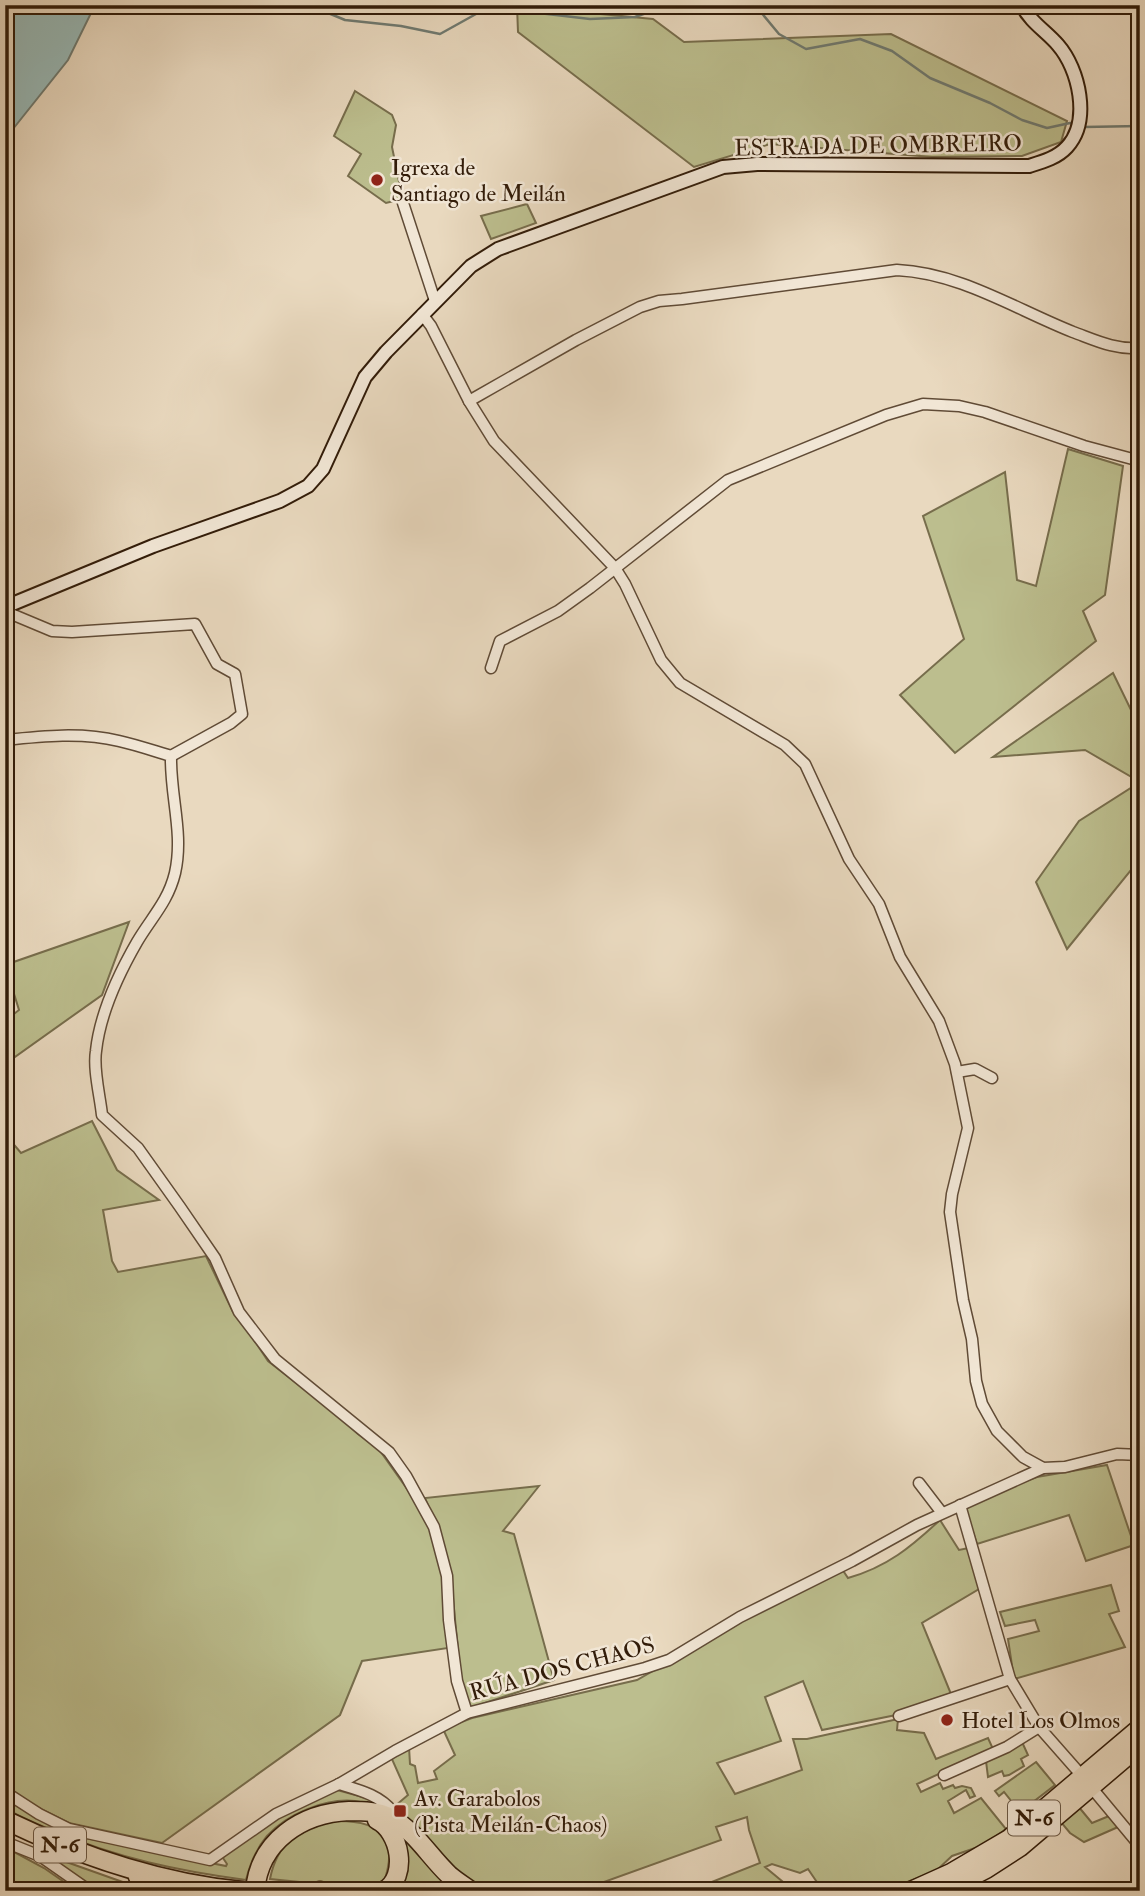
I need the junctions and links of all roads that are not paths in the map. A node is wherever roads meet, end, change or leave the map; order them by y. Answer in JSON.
{"nodes":[{"id":1,"x":1022,"y":5,"type":"edge"},
{"id":2,"x":404,"y":204,"type":"dead end"},
{"id":3,"x":435,"y":301,"type":"junction"},
{"id":4,"x":422,"y":314,"type":"junction"},
{"id":5,"x":1140,"y":348,"type":"edge"},
{"id":6,"x":469,"y":401,"type":"junction"},
{"id":7,"x":1140,"y":461,"type":"edge"},
{"id":8,"x":615,"y":568,"type":"junction"},
{"id":9,"x":7,"y":611,"type":"edge"},
{"id":10,"x":491,"y":668,"type":"dead end"},
{"id":11,"x":5,"y":740,"type":"edge"},
{"id":12,"x":172,"y":756,"type":"junction"},
{"id":13,"x":957,"y":1072,"type":"junction"},
{"id":14,"x":992,"y":1079,"type":"dead end"},
{"id":15,"x":1138,"y":1452,"type":"edge"},
{"id":16,"x":1043,"y":1468,"type":"junction"},
{"id":17,"x":919,"y":1483,"type":"dead end"},
{"id":18,"x":960,"y":1505,"type":"junction"},
{"id":19,"x":942,"y":1513,"type":"junction"},
{"id":20,"x":1010,"y":1679,"type":"junction"},
{"id":21,"x":467,"y":1713,"type":"junction"},
{"id":22,"x":899,"y":1716,"type":"dead end"},
{"id":23,"x":1039,"y":1727,"type":"junction"},
{"id":24,"x":1140,"y":1728,"type":"edge"},
{"id":25,"x":1140,"y":1745,"type":"edge"},
{"id":26,"x":944,"y":1775,"type":"dead end"},
{"id":27,"x":1087,"y":1782,"type":"junction"},
{"id":28,"x":339,"y":1784,"type":"junction"},
{"id":29,"x":5,"y":1792,"type":"edge"},
{"id":30,"x":358,"y":1811,"type":"junction"},
{"id":31,"x":5,"y":1819,"type":"edge"},
{"id":32,"x":392,"y":1819,"type":"junction"},
{"id":33,"x":5,"y":1842,"type":"edge"},
{"id":34,"x":1140,"y":1846,"type":"edge"},
{"id":35,"x":1007,"y":1856,"type":"junction"},
{"id":36,"x":117,"y":1866,"type":"junction"},
{"id":37,"x":90,"y":1891,"type":"edge"},
{"id":38,"x":164,"y":1891,"type":"edge"},
{"id":39,"x":242,"y":1891,"type":"edge"},
{"id":40,"x":255,"y":1891,"type":"edge"},
{"id":41,"x":384,"y":1891,"type":"edge"},
{"id":42,"x":471,"y":1891,"type":"edge"},
{"id":43,"x":911,"y":1891,"type":"edge"},
{"id":44,"x":943,"y":1891,"type":"edge"},
{"id":45,"x":965,"y":1891,"type":"edge"}],
"edges":[{"from":1,"to":3,"type":"street","name":"ESTRADA DE OMBREIRO"},
{"from":2,"to":3,"type":"street"},
{"from":3,"to":4,"type":"street","name":"ESTRADA DE OMBREIRO"},
{"from":4,"to":6,"type":"street"},
{"from":4,"to":9,"type":"street","name":"ESTRADA DE OMBREIRO"},
{"from":5,"to":6,"type":"street"},
{"from":6,"to":8,"type":"street"},
{"from":7,"to":8,"type":"street"},
{"from":8,"to":10,"type":"street"},
{"from":8,"to":13,"type":"street"},
{"from":9,"to":12,"type":"street"},
{"from":11,"to":12,"type":"street"},
{"from":12,"to":21,"type":"street"},
{"from":13,"to":14,"type":"street"},
{"from":13,"to":16,"type":"street"},
{"from":15,"to":16,"type":"street","name":"RÚA DOS CHAOS"},
{"from":16,"to":18,"type":"street","name":"RÚA DOS CHAOS"},
{"from":17,"to":19,"type":"street"},
{"from":18,"to":19,"type":"street","name":"RÚA DOS CHAOS"},
{"from":18,"to":20,"type":"street"},
{"from":19,"to":21,"type":"street","name":"RÚA DOS CHAOS"},
{"from":20,"to":22,"type":"street"},
{"from":20,"to":23,"type":"street"},
{"from":21,"to":28,"type":"street","name":"RÚA DOS CHAOS"},
{"from":23,"to":26,"type":"street"},
{"from":23,"to":27,"type":"street"},
{"from":24,"to":27,"type":"highway","number":"N-6"},
{"from":25,"to":27,"type":"highway","number":"N-6"},
{"from":27,"to":34,"type":"street"},
{"from":27,"to":35,"type":"highway","number":"N-6"},
{"from":27,"to":43,"type":"highway","number":"N-6"},
{"from":28,"to":29,"type":"street","name":"RÚA DOS CHAOS"},
{"from":28,"to":32,"type":"street"},
{"from":30,"to":32,"type":"highway"},
{"from":30,"to":40,"type":"highway"},
{"from":30,"to":41,"type":"highway"},
{"from":31,"to":36,"type":"highway","number":"N-6"},
{"from":32,"to":42,"type":"highway"},
{"from":33,"to":37,"type":"street"},
{"from":35,"to":44,"type":"highway","number":"N-6"},
{"from":35,"to":45,"type":"highway","number":"N-6"},
{"from":36,"to":38,"type":"highway"},
{"from":36,"to":39,"type":"highway","number":"N-6"}]}
